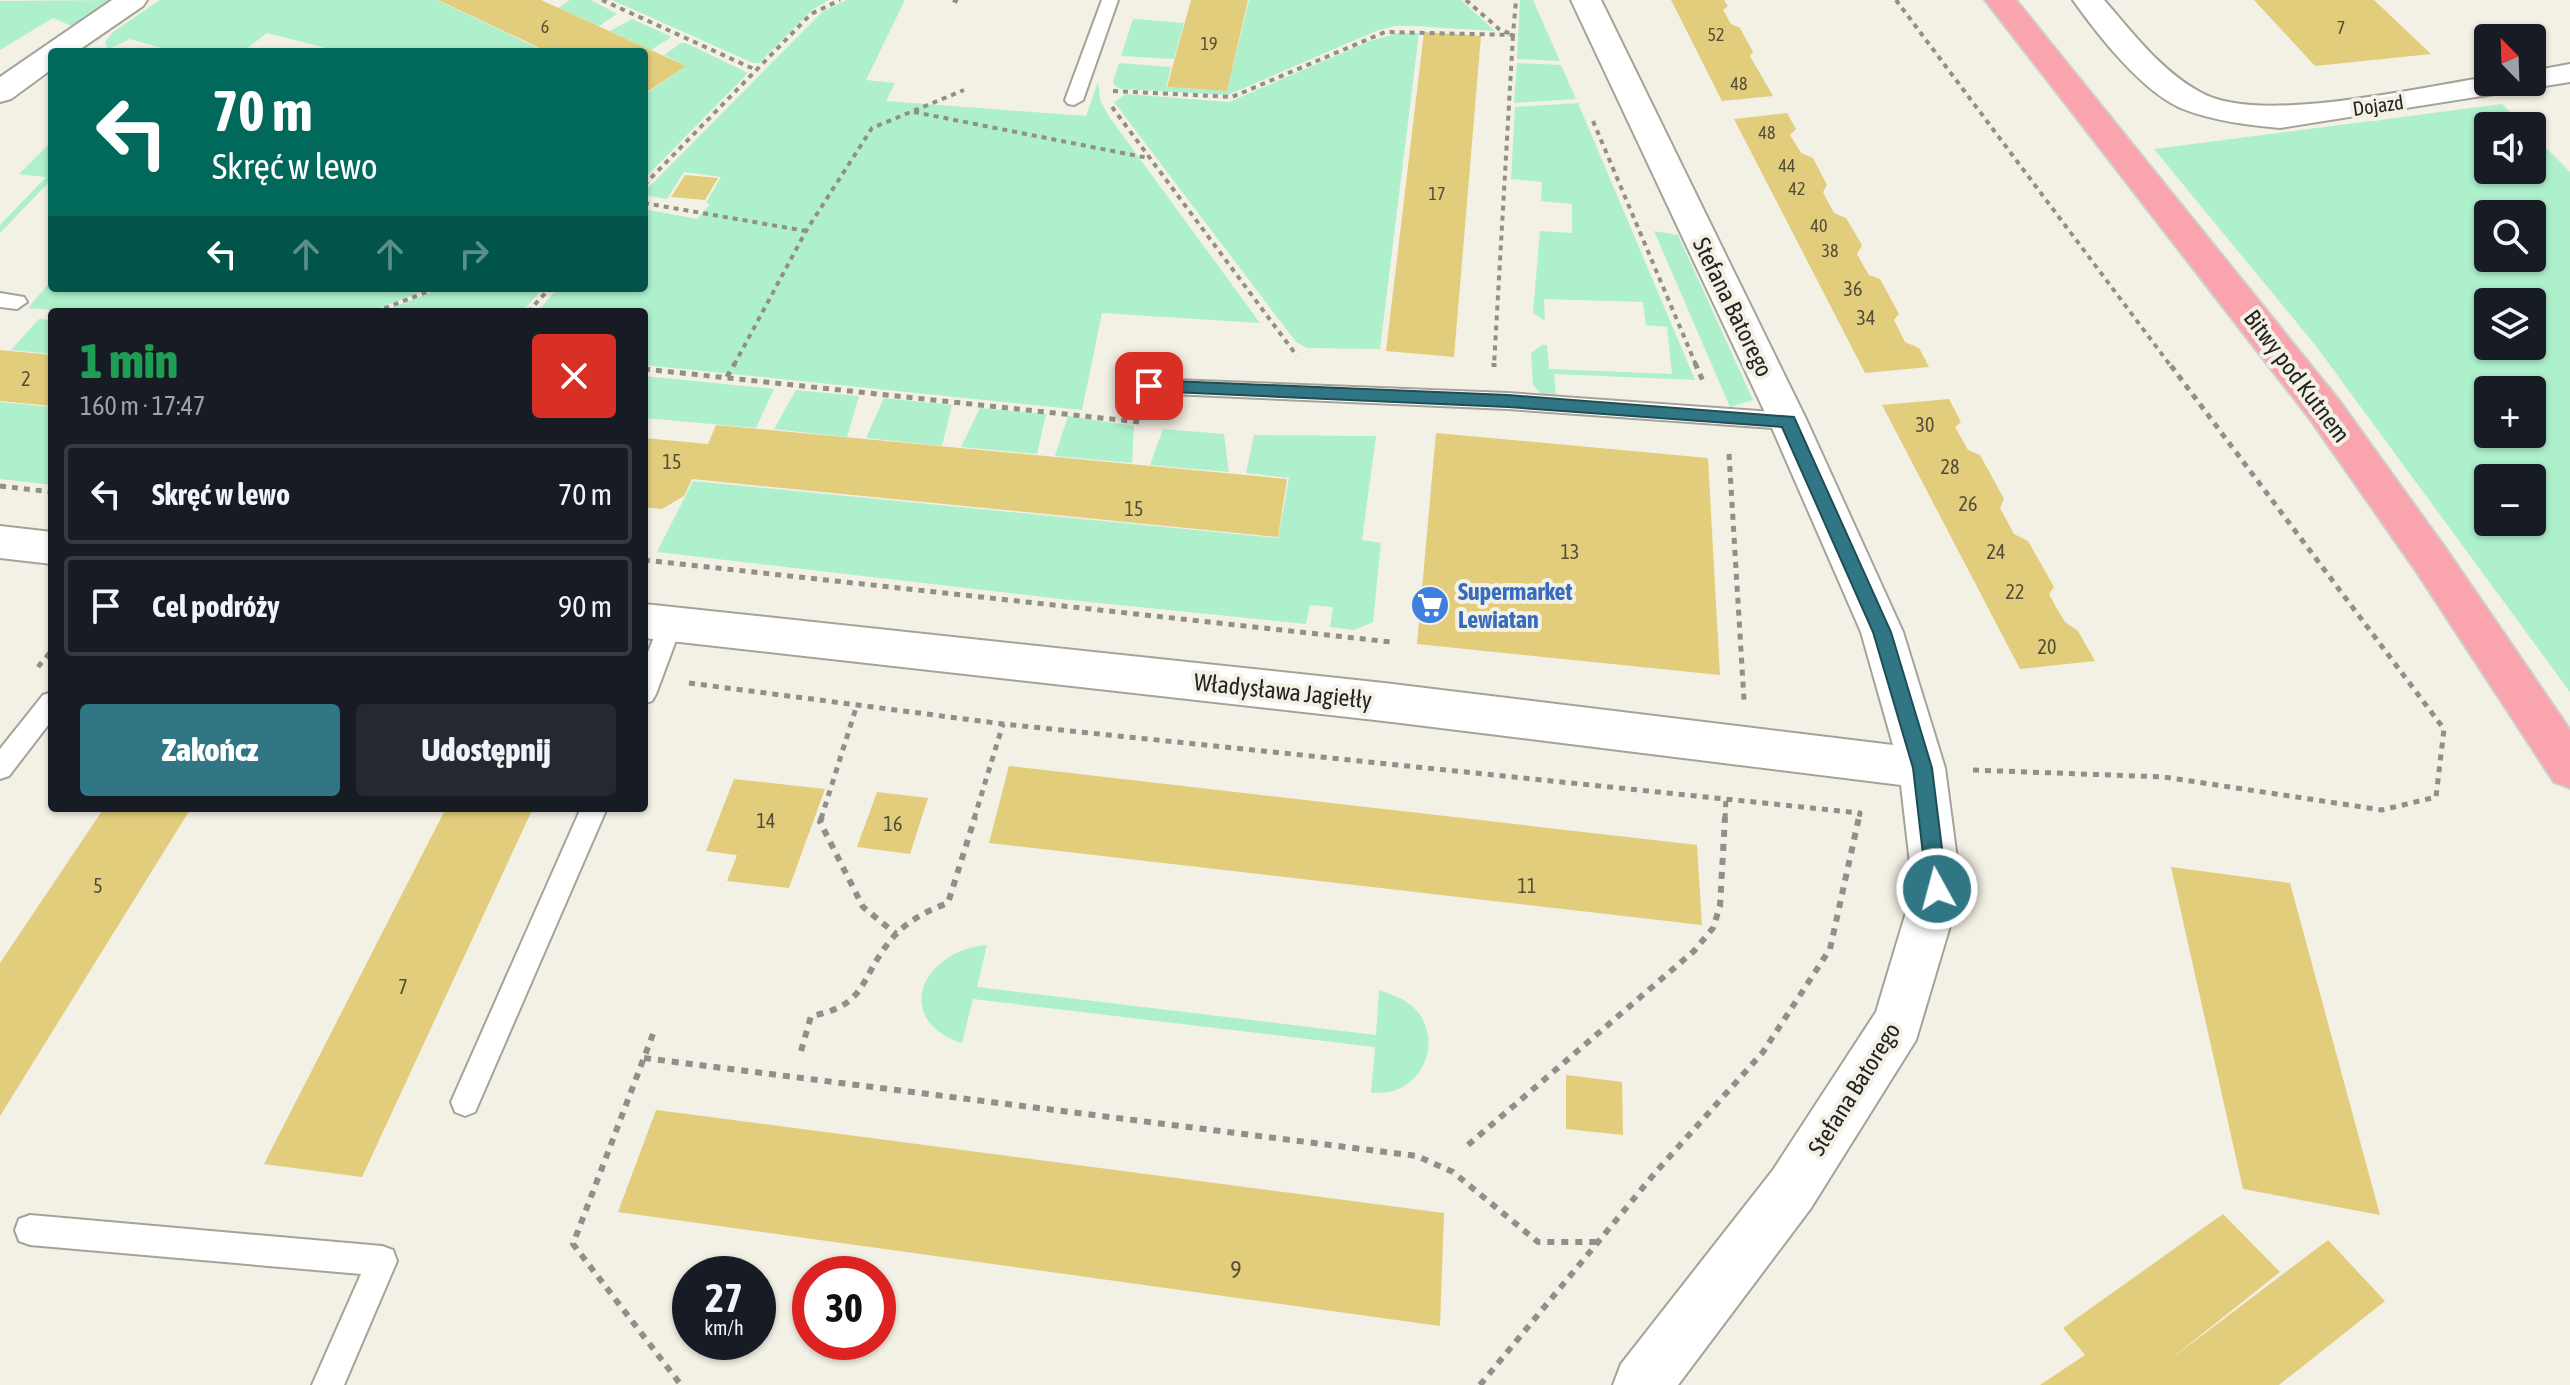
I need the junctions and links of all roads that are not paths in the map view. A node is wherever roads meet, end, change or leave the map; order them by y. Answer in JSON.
{"nodes":[{"id":1,"x":132,"y":0,"type":"edge"},
{"id":2,"x":1110,"y":0,"type":"edge"},
{"id":3,"x":1586,"y":0,"type":"edge"},
{"id":4,"x":2000,"y":0,"type":"edge"},
{"id":5,"x":2088,"y":0,"type":"edge"},
{"id":6,"x":62,"y":48,"type":"edge"},
{"id":7,"x":48,"y":58,"type":"edge"},
{"id":8,"x":2570,"y":73,"type":"edge"},
{"id":9,"x":2546,"y":77,"type":"edge"},
{"id":10,"x":2474,"y":89,"type":"edge"},
{"id":11,"x":0,"y":92,"type":"edge"},
{"id":12,"x":1074,"y":100,"type":"dead end"},
{"id":13,"x":1149,"y":386,"type":"dead end"},
{"id":14,"x":1788,"y":421,"type":"junction"},
{"id":15,"x":0,"y":542,"type":"edge"},
{"id":16,"x":48,"y":548,"type":"edge"},
{"id":17,"x":657,"y":622,"type":"edge"},
{"id":18,"x":648,"y":680,"type":"edge"},
{"id":19,"x":48,"y":707,"type":"edge"},
{"id":20,"x":0,"y":768,"type":"edge"},
{"id":21,"x":1922,"y":768,"type":"junction"},
{"id":22,"x":2570,"y":768,"type":"edge"},
{"id":23,"x":592,"y":812,"type":"edge"},
{"id":24,"x":465,"y":1102,"type":"dead end"},
{"id":25,"x":30,"y":1230,"type":"dead end"},
{"id":26,"x":328,"y":1385,"type":"edge"},
{"id":27,"x":1642,"y":1385,"type":"edge"}],
"edges":[{"from":1,"to":6,"type":"street"},
{"from":2,"to":12,"type":"lane"},
{"from":3,"to":14,"type":"street","name":"Stefana Batorego"},
{"from":4,"to":22,"type":"main road","name":"Bitwy pod Kutnem"},
{"from":5,"to":10,"type":"street","name":"Dojazd"},
{"from":7,"to":11,"type":"street"},
{"from":8,"to":9,"type":"street"},
{"from":13,"to":14,"type":"lane"},
{"from":14,"to":21,"type":"street","name":"Stefana Batorego"},
{"from":15,"to":16,"type":"street"},
{"from":17,"to":18,"type":"lane"},
{"from":17,"to":21,"type":"street","name":"Władysława Jagiełły"},
{"from":19,"to":20,"type":"lane"},
{"from":21,"to":27,"type":"street","name":"Stefana Batorego"},
{"from":23,"to":24,"type":"lane"},
{"from":25,"to":26,"type":"lane"}]}
